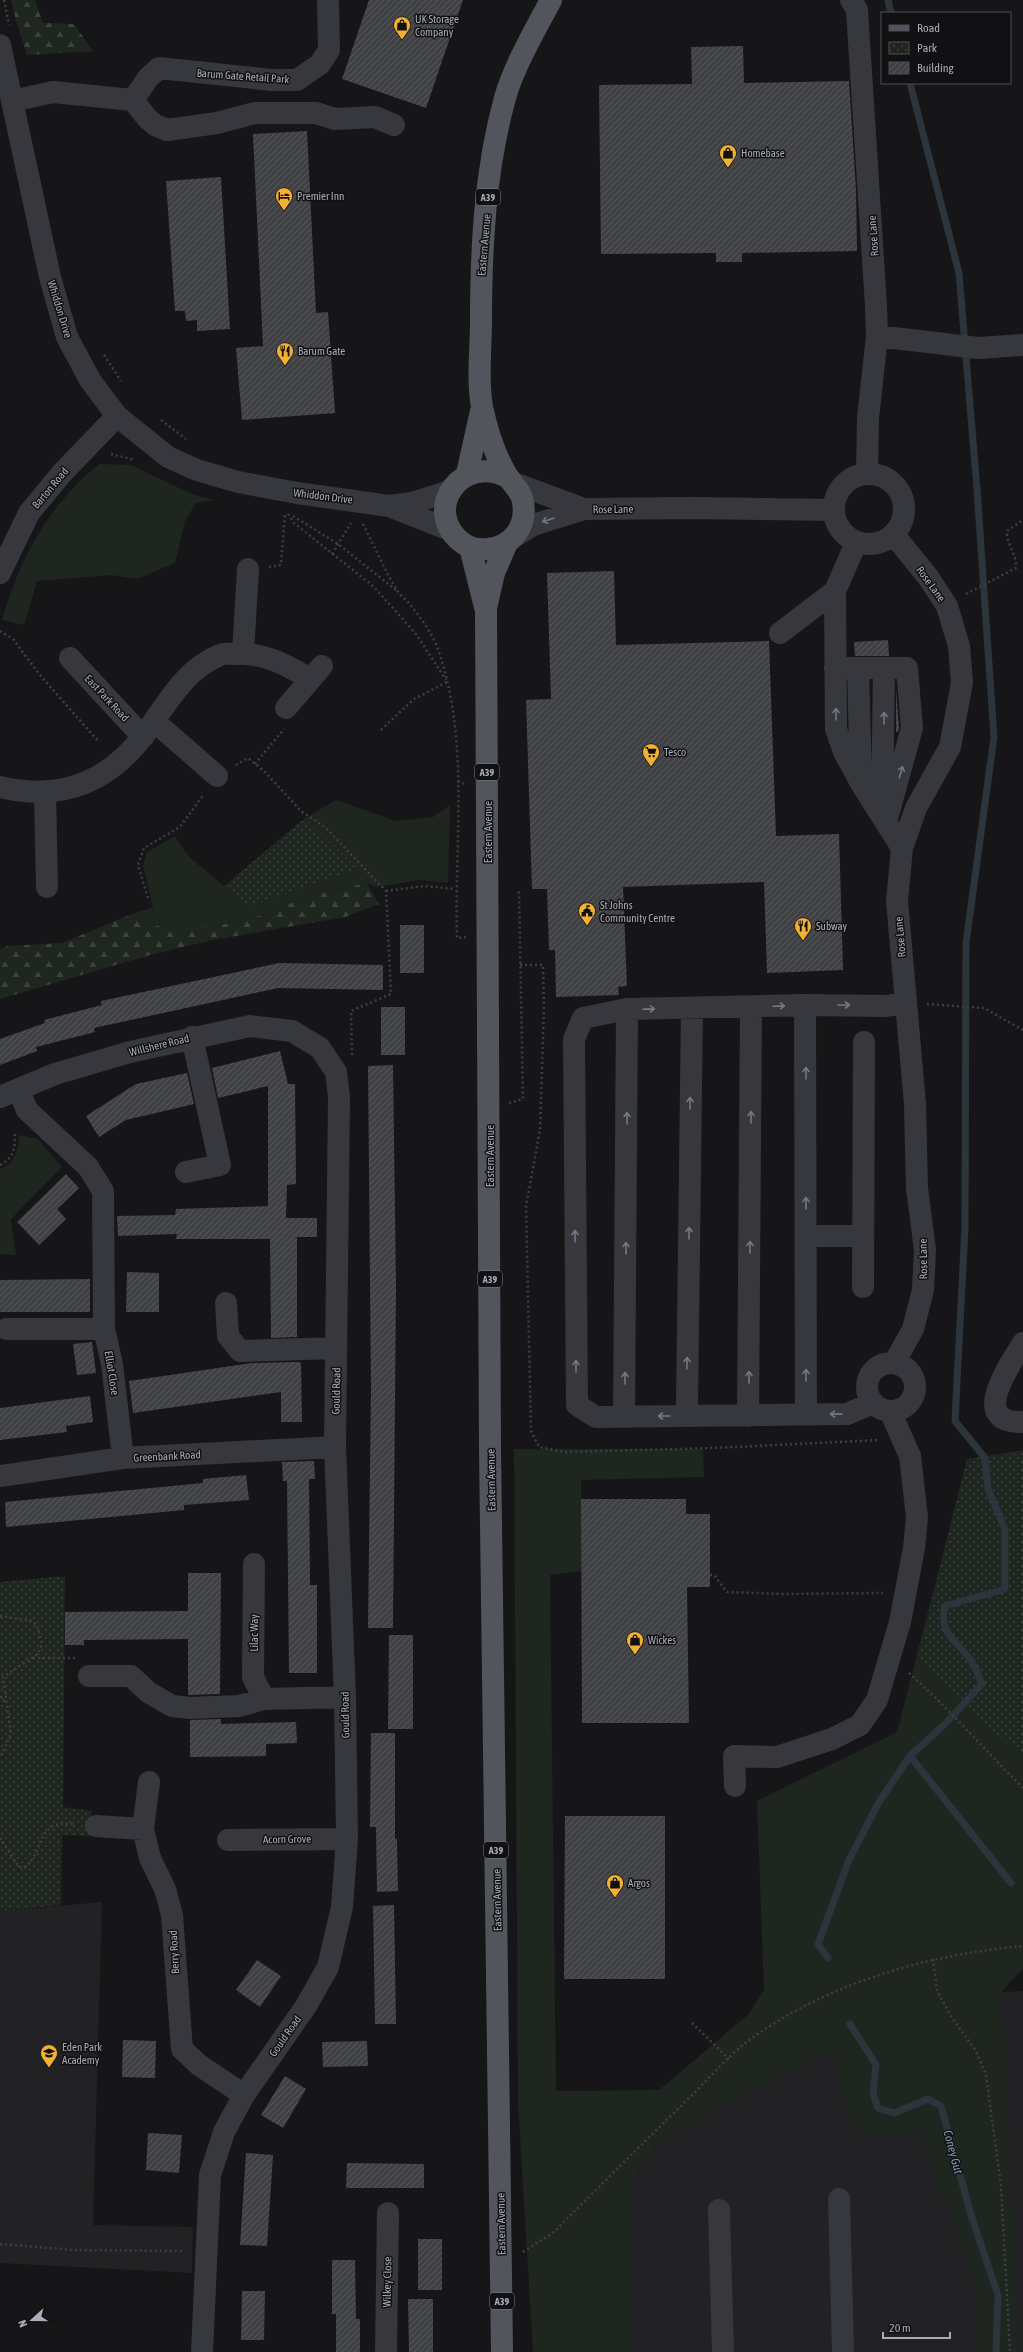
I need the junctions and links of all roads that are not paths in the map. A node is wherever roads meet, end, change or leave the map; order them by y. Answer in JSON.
{"nodes":[{"id":1,"x":328,"y":0,"type":"edge"},
{"id":2,"x":551,"y":0,"type":"edge"},
{"id":3,"x":851,"y":0,"type":"edge"},
{"id":4,"x":5,"y":37,"type":"edge"},
{"id":5,"x":132,"y":100,"type":"junction"},
{"id":6,"x":12,"y":101,"type":"junction"},
{"id":7,"x":394,"y":125,"type":"dead end"},
{"id":8,"x":877,"y":336,"type":"junction"},
{"id":9,"x":1023,"y":344,"type":"edge"},
{"id":10,"x":482,"y":406,"type":"junction"},
{"id":11,"x":117,"y":416,"type":"junction"},
{"id":12,"x":467,"y":474,"type":"junction"},
{"id":13,"x":867,"y":474,"type":"junction"},
{"id":14,"x":511,"y":481,"type":"junction"},
{"id":15,"x":450,"y":491,"type":"junction"},
{"id":16,"x":389,"y":506,"type":"junction"},
{"id":17,"x":584,"y":509,"type":"junction"},
{"id":18,"x":833,"y":510,"type":"junction"},
{"id":19,"x":450,"y":530,"type":"junction"},
{"id":20,"x":894,"y":535,"type":"junction"},
{"id":21,"x":511,"y":540,"type":"junction"},
{"id":22,"x":856,"y":543,"type":"junction"},
{"id":23,"x":470,"y":547,"type":"junction"},
{"id":24,"x":248,"y":569,"type":"road end"},
{"id":25,"x":0,"y":571,"type":"edge"},
{"id":26,"x":835,"y":591,"type":"junction"},
{"id":27,"x":486,"y":608,"type":"junction"},
{"id":28,"x":780,"y":633,"type":"dead end"},
{"id":29,"x":243,"y":653,"type":"junction"},
{"id":30,"x":70,"y":658,"type":"dead end"},
{"id":31,"x":835,"y":668,"type":"junction"},
{"id":32,"x":858,"y":668,"type":"junction"},
{"id":33,"x":286,"y":708,"type":"dead end"},
{"id":34,"x":148,"y":729,"type":"junction"},
{"id":35,"x":218,"y":776,"type":"road end"},
{"id":36,"x":861,"y":781,"type":"junction"},
{"id":37,"x":0,"y":787,"type":"edge"},
{"id":38,"x":45,"y":792,"type":"junction"},
{"id":39,"x":884,"y":819,"type":"junction"},
{"id":40,"x":902,"y":848,"type":"junction"},
{"id":41,"x":47,"y":887,"type":"dead end"},
{"id":42,"x":905,"y":1003,"type":"junction"},
{"id":43,"x":806,"y":1005,"type":"junction"},
{"id":44,"x":751,"y":1006,"type":"junction"},
{"id":45,"x":692,"y":1008,"type":"junction"},
{"id":46,"x":627,"y":1009,"type":"junction"},
{"id":47,"x":192,"y":1037,"type":"junction"},
{"id":48,"x":864,"y":1042,"type":"dead end"},
{"id":49,"x":320,"y":1048,"type":"joint"},
{"id":50,"x":9,"y":1094,"type":"edge"},
{"id":51,"x":186,"y":1172,"type":"dead end"},
{"id":52,"x":806,"y":1236,"type":"junction"},
{"id":53,"x":863,"y":1236,"type":"junction"},
{"id":54,"x":863,"y":1287,"type":"dead end"},
{"id":55,"x":226,"y":1303,"type":"dead end"},
{"id":56,"x":6,"y":1329,"type":"dead end"},
{"id":57,"x":104,"y":1329,"type":"junction"},
{"id":58,"x":1023,"y":1344,"type":"edge"},
{"id":59,"x":336,"y":1348,"type":"junction"},
{"id":60,"x":894,"y":1363,"type":"junction"},
{"id":61,"x":882,"y":1407,"type":"junction"},
{"id":62,"x":806,"y":1414,"type":"junction"},
{"id":63,"x":689,"y":1416,"type":"junction"},
{"id":64,"x":748,"y":1416,"type":"junction"},
{"id":65,"x":624,"y":1417,"type":"junction"},
{"id":66,"x":1023,"y":1422,"type":"edge"},
{"id":67,"x":335,"y":1447,"type":"junction"},
{"id":68,"x":123,"y":1458,"type":"junction"},
{"id":69,"x":0,"y":1476,"type":"edge"},
{"id":70,"x":254,"y":1564,"type":"dead end"},
{"id":71,"x":89,"y":1676,"type":"dead end"},
{"id":72,"x":345,"y":1697,"type":"junction"},
{"id":73,"x":264,"y":1699,"type":"junction"},
{"id":74,"x":149,"y":1782,"type":"dead end"},
{"id":75,"x":735,"y":1786,"type":"dead end"},
{"id":76,"x":96,"y":1826,"type":"road end"},
{"id":77,"x":143,"y":1829,"type":"junction"},
{"id":78,"x":346,"y":1839,"type":"junction"},
{"id":79,"x":228,"y":1840,"type":"dead end"},
{"id":80,"x":244,"y":2095,"type":"junction"},
{"id":81,"x":839,"y":2198,"type":"dead end"},
{"id":82,"x":720,"y":2210,"type":"dead end"},
{"id":83,"x":388,"y":2213,"type":"dead end"},
{"id":84,"x":202,"y":2352,"type":"edge"},
{"id":85,"x":386,"y":2352,"type":"edge"},
{"id":86,"x":502,"y":2352,"type":"edge"},
{"id":87,"x":723,"y":2352,"type":"edge"},
{"id":88,"x":842,"y":2352,"type":"edge"}],
"edges":[{"from":1,"to":5,"type":"street","name":"Barum Gate Retail Park"},
{"from":2,"to":10,"type":"main road","name":"Eastern Avenue","number":"A39"},
{"from":3,"to":8,"type":"street","name":"Rose Lane"},
{"from":4,"to":6,"type":"street","name":"Whiddon Drive"},
{"from":5,"to":6,"type":"street"},
{"from":5,"to":7,"type":"street"},
{"from":6,"to":11,"type":"street","name":"Whiddon Drive"},
{"from":8,"to":9,"type":"street"},
{"from":8,"to":13,"type":"street","name":"Rose Lane"},
{"from":10,"to":12,"type":"main road","name":"Eastern Avenue","number":"A39"},
{"from":10,"to":14,"type":"main road","name":"Eastern Avenue","number":"A39"},
{"from":11,"to":16,"type":"street","name":"Whiddon Drive"},
{"from":11,"to":25,"type":"street","name":"Barton Road"},
{"from":12,"to":14,"type":"main road"},
{"from":12,"to":15,"type":"main road"},
{"from":13,"to":18,"type":"street"},
{"from":13,"to":20,"type":"street"},
{"from":14,"to":17,"type":"street","name":"Rose Lane"},
{"from":14,"to":21,"type":"main road"},
{"from":15,"to":16,"type":"street","name":"Whiddon Drive"},
{"from":15,"to":19,"type":"main road"},
{"from":16,"to":19,"type":"street","name":"Whiddon Drive"},
{"from":17,"to":18,"type":"street","name":"Rose Lane"},
{"from":17,"to":21,"type":"street","name":"Rose Lane","one_way":true},
{"from":18,"to":22,"type":"street"},
{"from":19,"to":23,"type":"main road"},
{"from":20,"to":22,"type":"street"},
{"from":20,"to":40,"type":"street","name":"Rose Lane"},
{"from":21,"to":23,"type":"main road"},
{"from":21,"to":27,"type":"main road","name":"Eastern Avenue","number":"A39"},
{"from":22,"to":26,"type":"street"},
{"from":23,"to":27,"type":"main road","name":"Eastern Avenue","number":"A39"},
{"from":24,"to":29,"type":"street"},
{"from":26,"to":28,"type":"street"},
{"from":26,"to":31,"type":"street"},
{"from":27,"to":86,"type":"main road","name":"Eastern Avenue","number":"A39"},
{"from":29,"to":33,"type":"street"},
{"from":29,"to":34,"type":"street"},
{"from":30,"to":34,"type":"street","name":"East Park Road"},
{"from":31,"to":32,"type":"street"},
{"from":36,"to":31,"type":"street","one_way":true},
{"from":36,"to":32,"type":"street","one_way":true},
{"from":39,"to":32,"type":"street","one_way":true},
{"from":34,"to":35,"type":"street","name":"East Park Road"},
{"from":34,"to":38,"type":"street"},
{"from":36,"to":39,"type":"street"},
{"from":37,"to":38,"type":"street"},
{"from":38,"to":41,"type":"street"},
{"from":39,"to":40,"type":"street"},
{"from":40,"to":42,"type":"street","name":"Rose Lane"},
{"from":43,"to":42,"type":"street","one_way":true},
{"from":42,"to":60,"type":"street","name":"Rose Lane"},
{"from":44,"to":43,"type":"street","one_way":true},
{"from":52,"to":43,"type":"street","one_way":true},
{"from":44,"to":45,"type":"street"},
{"from":64,"to":44,"type":"street","one_way":true},
{"from":46,"to":45,"type":"street","one_way":true},
{"from":63,"to":45,"type":"street","one_way":true},
{"from":65,"to":46,"type":"street","one_way":true},
{"from":65,"to":46,"type":"street","one_way":true},
{"from":47,"to":49,"type":"street","name":"Willshere Road"},
{"from":47,"to":50,"type":"street","name":"Willshere Road"},
{"from":47,"to":51,"type":"street"},
{"from":48,"to":53,"type":"street"},
{"from":49,"to":59,"type":"street","name":"Gould Road"},
{"from":50,"to":57,"type":"street","name":"Elliot Close"},
{"from":52,"to":53,"type":"street"},
{"from":62,"to":52,"type":"street","one_way":true},
{"from":53,"to":54,"type":"street"},
{"from":55,"to":59,"type":"street"},
{"from":56,"to":57,"type":"street"},
{"from":57,"to":68,"type":"street","name":"Elliot Close"},
{"from":58,"to":66,"type":"street"},
{"from":59,"to":67,"type":"street","name":"Gould Road"},
{"from":60,"to":61,"type":"street"},
{"from":60,"to":61,"type":"street"},
{"from":61,"to":62,"type":"street","one_way":true},
{"from":61,"to":75,"type":"street"},
{"from":62,"to":64,"type":"street"},
{"from":63,"to":64,"type":"street"},
{"from":63,"to":65,"type":"street","one_way":true},
{"from":67,"to":68,"type":"street","name":"Greenbank Road"},
{"from":67,"to":72,"type":"street","name":"Gould Road"},
{"from":68,"to":69,"type":"street","name":"Greenbank Road"},
{"from":70,"to":73,"type":"street","name":"Lilac Way"},
{"from":71,"to":73,"type":"street"},
{"from":72,"to":73,"type":"street"},
{"from":72,"to":78,"type":"street","name":"Gould Road"},
{"from":74,"to":77,"type":"street","name":"Berry Road"},
{"from":76,"to":77,"type":"street"},
{"from":77,"to":80,"type":"street","name":"Berry Road"},
{"from":78,"to":79,"type":"street","name":"Acorn Grove"},
{"from":78,"to":80,"type":"street","name":"Gould Road"},
{"from":80,"to":84,"type":"street","name":"Gould Road"},
{"from":81,"to":88,"type":"street"},
{"from":82,"to":87,"type":"street"},
{"from":83,"to":85,"type":"street","name":"Wilkey Close"}]}
